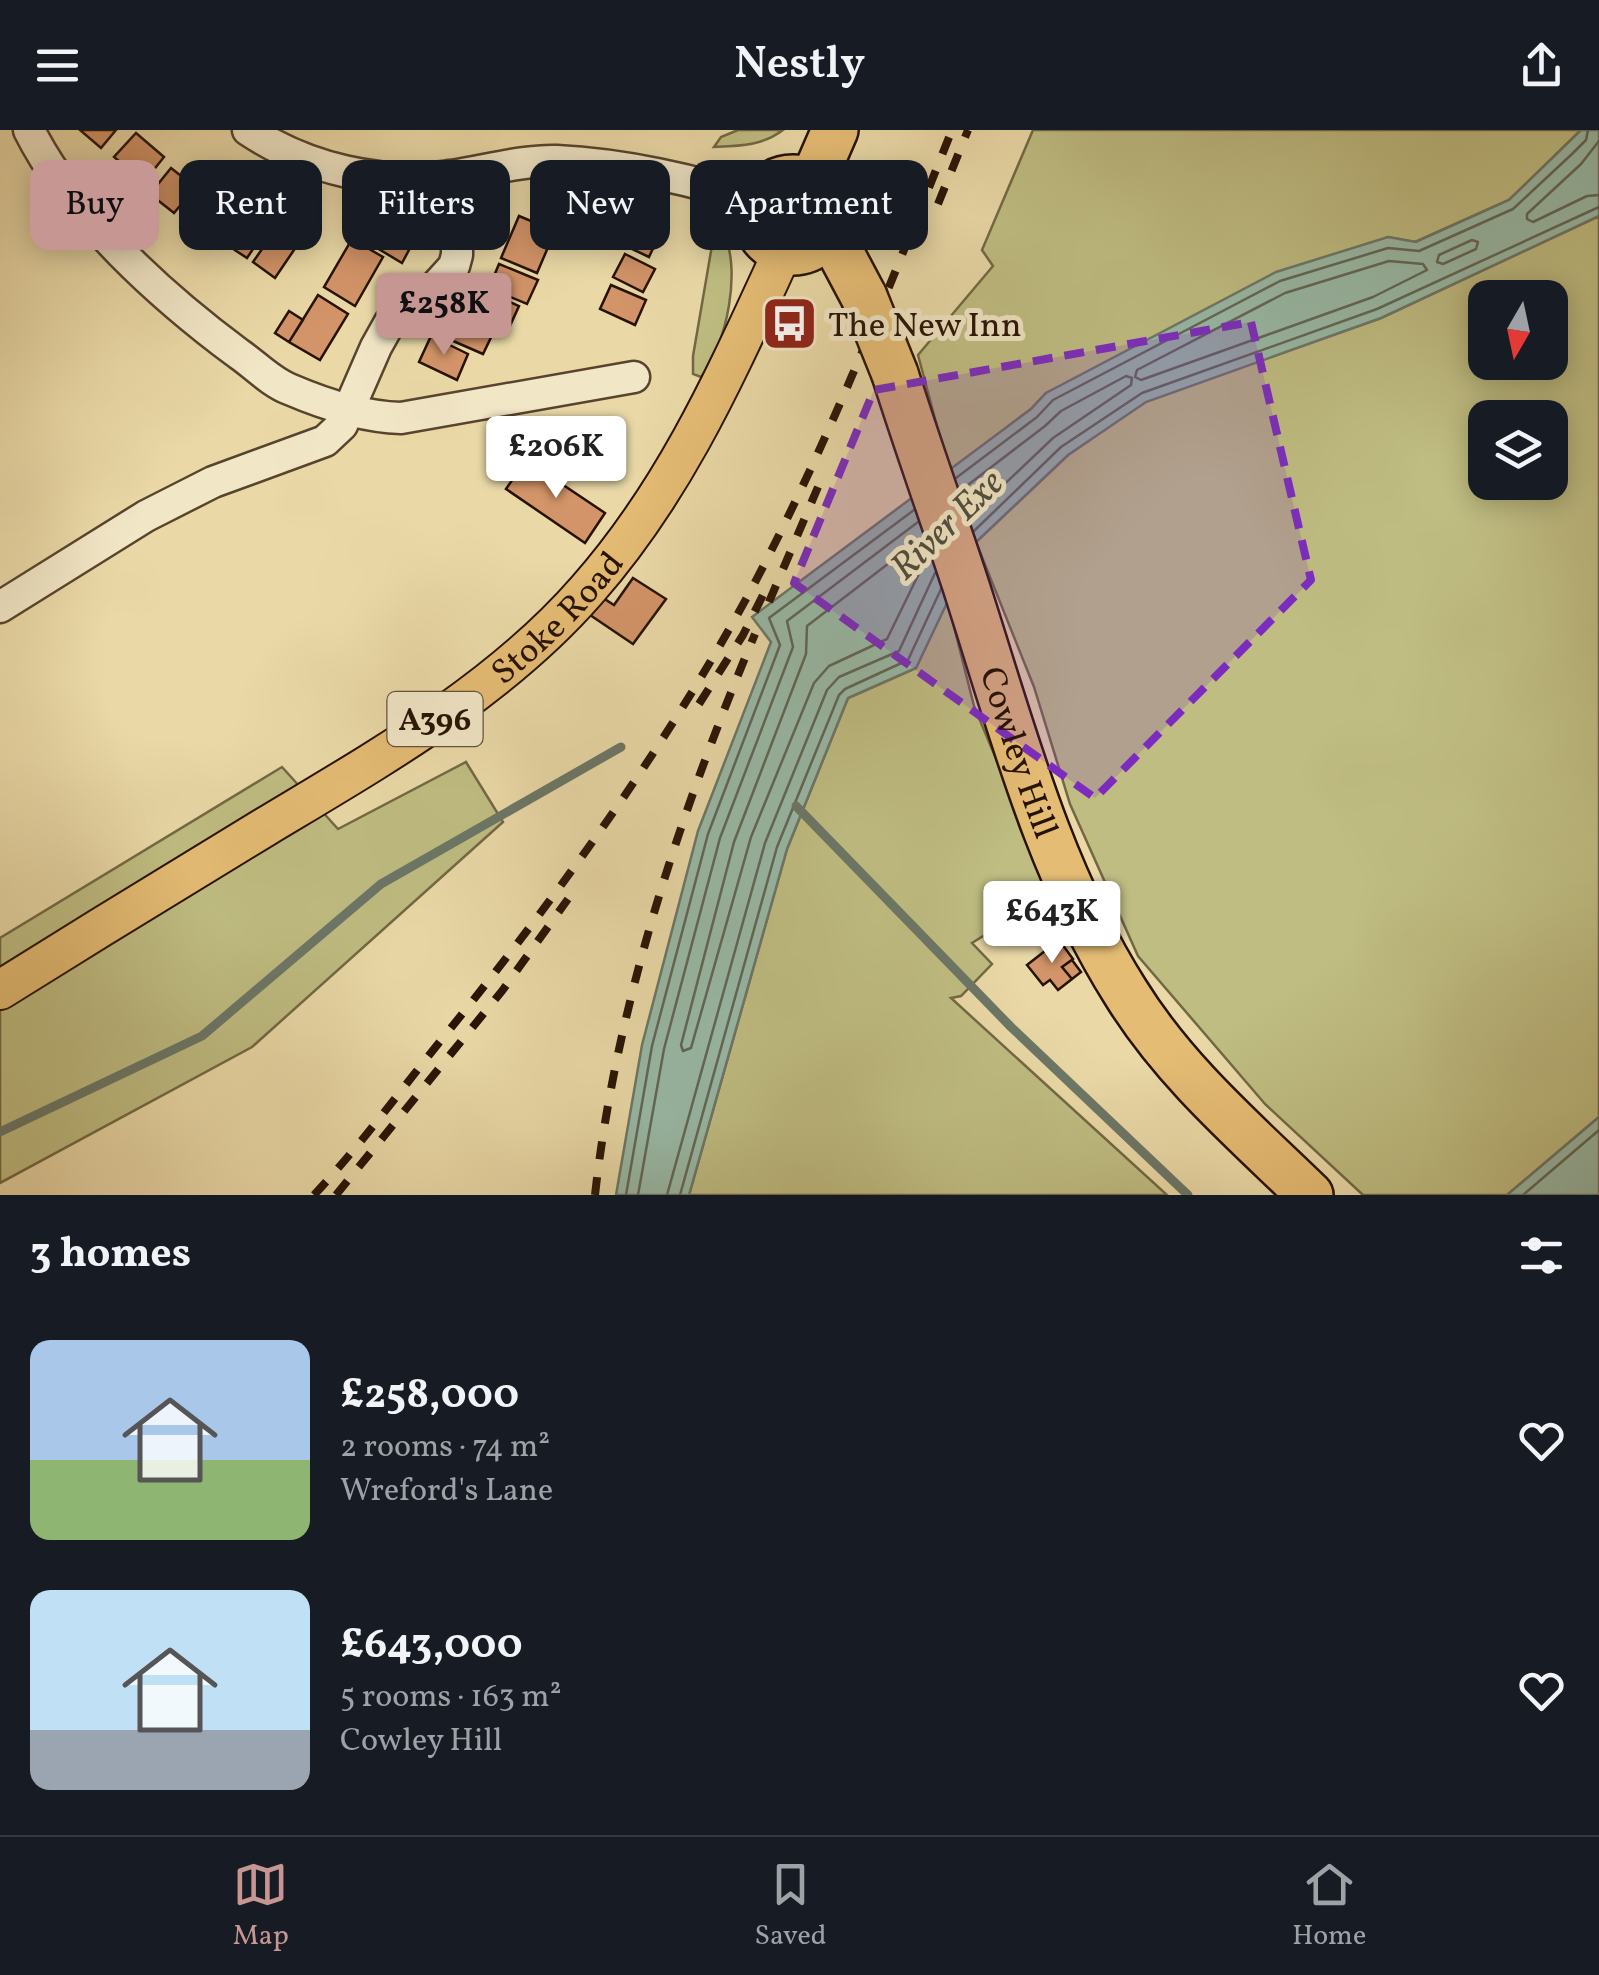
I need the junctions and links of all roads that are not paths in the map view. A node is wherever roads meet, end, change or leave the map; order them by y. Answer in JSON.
{"nodes":[{"id":1,"x":28,"y":130,"type":"edge"},
{"id":2,"x":248,"y":130,"type":"edge"},
{"id":3,"x":835,"y":130,"type":"edge"},
{"id":4,"x":292,"y":140,"type":"edge"},
{"id":5,"x":822,"y":160,"type":"edge"},
{"id":6,"x":510,"y":167,"type":"edge"},
{"id":7,"x":342,"y":170,"type":"edge"},
{"id":8,"x":690,"y":184,"type":"edge"},
{"id":9,"x":457,"y":250,"type":"edge"},
{"id":10,"x":800,"y":250,"type":"edge"},
{"id":11,"x":839,"y":250,"type":"edge"},
{"id":12,"x":634,"y":377,"type":"dead end"},
{"id":13,"x":351,"y":410,"type":"junction"},
{"id":14,"x":0,"y":607,"type":"edge"},
{"id":15,"x":0,"y":990,"type":"edge"},
{"id":16,"x":1310,"y":1195,"type":"edge"}],
"edges":[{"from":1,"to":13,"type":"street"},
{"from":2,"to":4,"type":"street"},
{"from":3,"to":5,"type":"highway"},
{"from":4,"to":7,"type":"street"},
{"from":6,"to":8,"type":"street"},
{"from":9,"to":13,"type":"street"},
{"from":10,"to":15,"type":"main road","name":"Stoke Road","number":"A396"},
{"from":11,"to":16,"type":"highway","name":"Cowley Hill","bridge":true},
{"from":12,"to":13,"type":"street"},
{"from":13,"to":14,"type":"street"}]}
